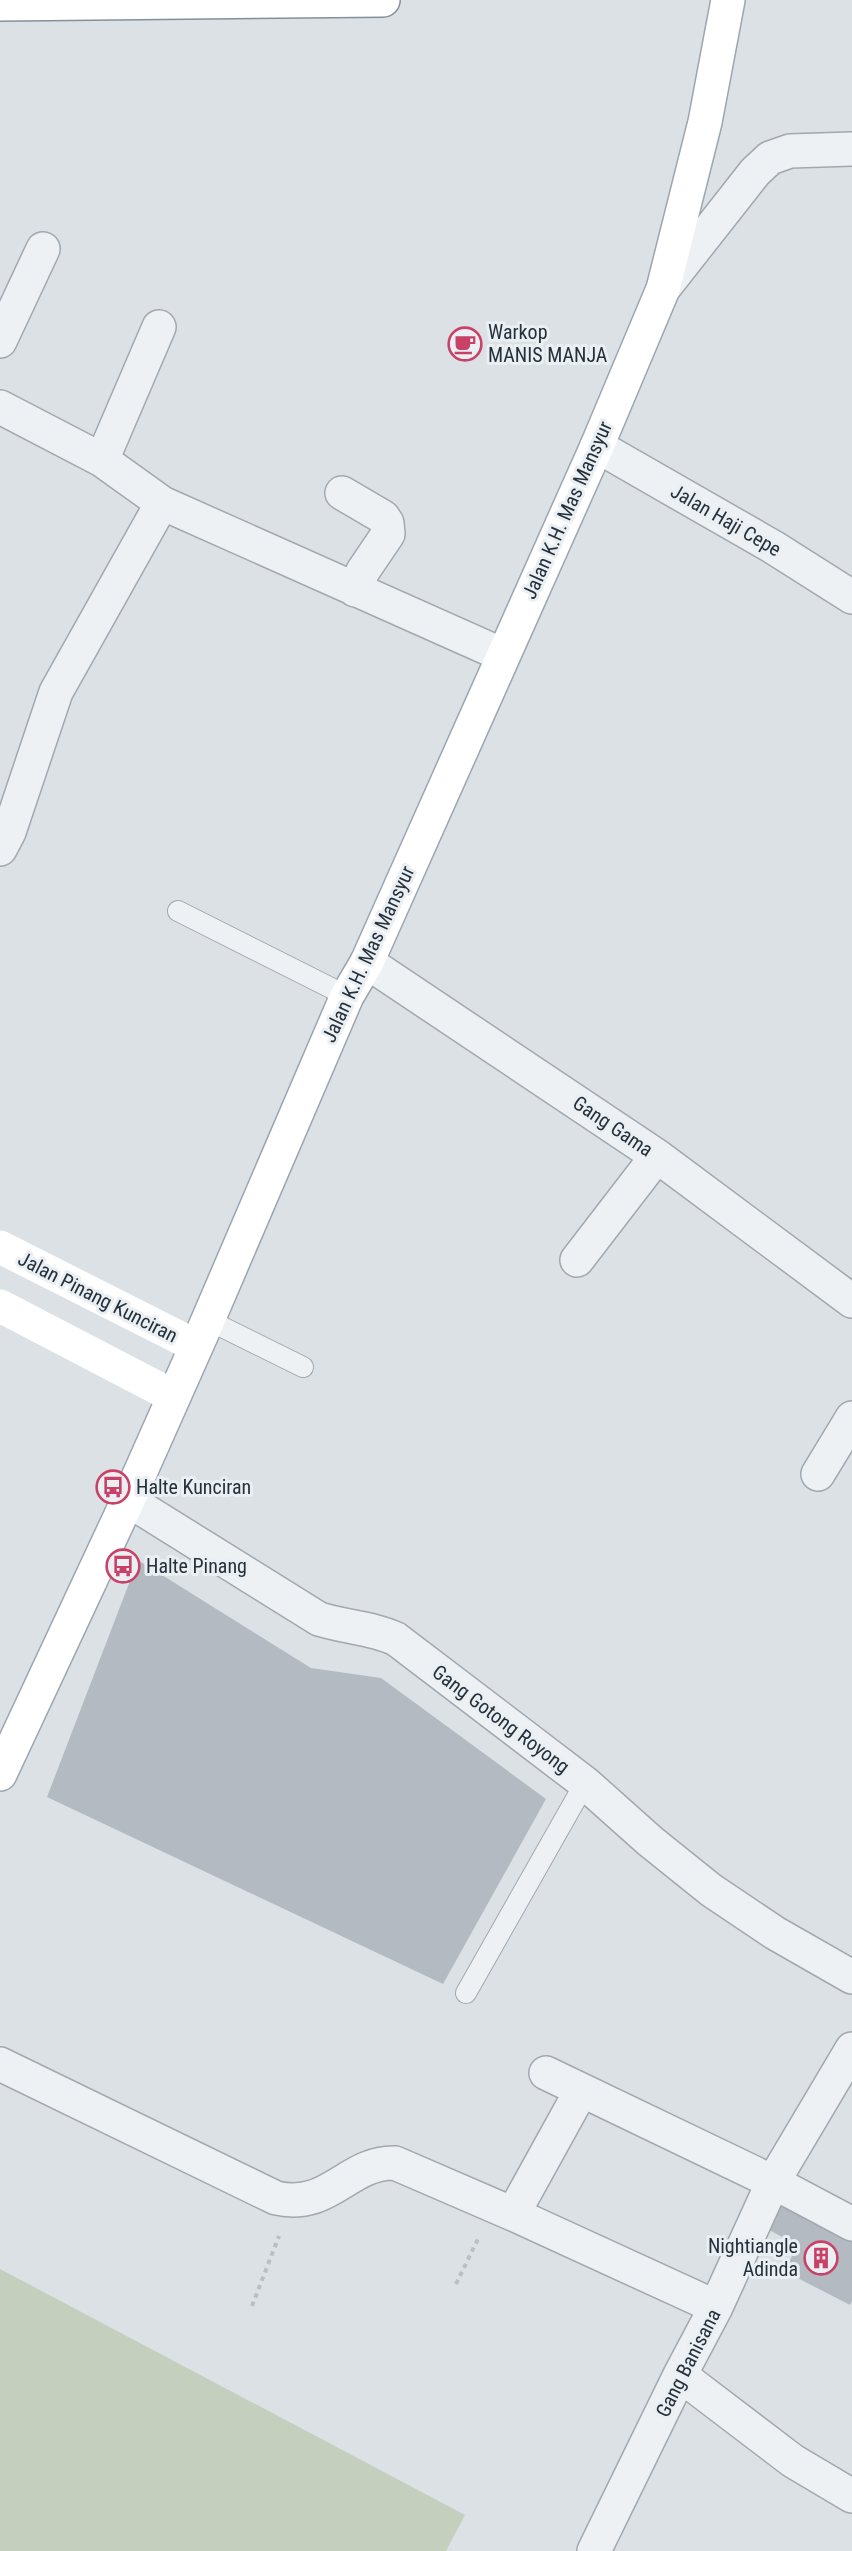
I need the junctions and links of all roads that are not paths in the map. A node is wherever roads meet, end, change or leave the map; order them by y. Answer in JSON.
{"nodes":[{"id":1,"x":383,"y":0,"type":"edge"},
{"id":2,"x":728,"y":0,"type":"edge"},
{"id":3,"x":0,"y":4,"type":"edge"},
{"id":4,"x":852,"y":149,"type":"edge"},
{"id":5,"x":44,"y":249,"type":"dead end"},
{"id":6,"x":663,"y":289,"type":"junction"},
{"id":7,"x":159,"y":327,"type":"dead end"},
{"id":8,"x":0,"y":341,"type":"edge"},
{"id":9,"x":0,"y":407,"type":"edge"},
{"id":10,"x":597,"y":446,"type":"junction"},
{"id":11,"x":102,"y":460,"type":"junction"},
{"id":12,"x":342,"y":492,"type":"dead end"},
{"id":13,"x":162,"y":503,"type":"junction"},
{"id":14,"x":356,"y":590,"type":"junction"},
{"id":15,"x":852,"y":597,"type":"edge"},
{"id":16,"x":502,"y":655,"type":"junction"},
{"id":17,"x":0,"y":849,"type":"edge"},
{"id":18,"x":178,"y":911,"type":"dead end"},
{"id":19,"x":366,"y":962,"type":"junction"},
{"id":20,"x":347,"y":996,"type":"junction"},
{"id":21,"x":657,"y":1156,"type":"junction"},
{"id":22,"x":0,"y":1247,"type":"edge"},
{"id":23,"x":577,"y":1260,"type":"dead end"},
{"id":24,"x":852,"y":1301,"type":"edge"},
{"id":25,"x":0,"y":1306,"type":"edge"},
{"id":26,"x":202,"y":1333,"type":"junction"},
{"id":27,"x":303,"y":1367,"type":"dead end"},
{"id":28,"x":173,"y":1396,"type":"junction"},
{"id":29,"x":852,"y":1418,"type":"edge"},
{"id":30,"x":818,"y":1474,"type":"dead end"},
{"id":31,"x":128,"y":1500,"type":"junction"},
{"id":32,"x":4,"y":1755,"type":"edge"},
{"id":33,"x":585,"y":1783,"type":"junction"},
{"id":34,"x":852,"y":1977,"type":"edge"},
{"id":35,"x":466,"y":1993,"type":"dead end"},
{"id":36,"x":852,"y":2049,"type":"edge"},
{"id":37,"x":0,"y":2064,"type":"edge"},
{"id":38,"x":546,"y":2073,"type":"dead end"},
{"id":39,"x":581,"y":2091,"type":"junction"},
{"id":40,"x":773,"y":2182,"type":"junction"},
{"id":41,"x":504,"y":2210,"type":"junction"},
{"id":42,"x":852,"y":2224,"type":"edge"},
{"id":43,"x":716,"y":2307,"type":"junction"},
{"id":44,"x":680,"y":2375,"type":"junction"},
{"id":45,"x":852,"y":2496,"type":"edge"},
{"id":46,"x":594,"y":2551,"type":"edge"}],
"edges":[{"from":1,"to":3,"type":"main road"},
{"from":2,"to":6,"type":"main road","name":"Jalan K.H. Mas Mansyur"},
{"from":4,"to":6,"type":"street"},
{"from":5,"to":8,"type":"street"},
{"from":6,"to":10,"type":"main road","name":"Jalan K.H. Mas Mansyur"},
{"from":7,"to":11,"type":"street"},
{"from":9,"to":11,"type":"street"},
{"from":10,"to":15,"type":"street","name":"Jalan Haji Cepe"},
{"from":10,"to":16,"type":"main road","name":"Jalan K.H. Mas Mansyur"},
{"from":11,"to":13,"type":"street"},
{"from":12,"to":14,"type":"street"},
{"from":13,"to":14,"type":"street"},
{"from":13,"to":17,"type":"street"},
{"from":14,"to":16,"type":"street"},
{"from":16,"to":19,"type":"main road","name":"Jalan K.H. Mas Mansyur"},
{"from":18,"to":20,"type":"lane"},
{"from":19,"to":20,"type":"main road","name":"Jalan K.H. Mas Mansyur"},
{"from":19,"to":21,"type":"street","name":"Gang Gama"},
{"from":20,"to":26,"type":"main road","name":"Jalan K.H. Mas Mansyur"},
{"from":21,"to":23,"type":"street"},
{"from":21,"to":24,"type":"street","name":"Gang Gama"},
{"from":22,"to":26,"type":"main road","name":"Jalan Pinang Kunciran"},
{"from":25,"to":28,"type":"main road"},
{"from":26,"to":27,"type":"lane"},
{"from":26,"to":28,"type":"main road","name":"Jalan K.H. Mas Mansyur"},
{"from":28,"to":31,"type":"main road","name":"Jalan K.H. Mas Mansyur"},
{"from":29,"to":30,"type":"street"},
{"from":31,"to":32,"type":"main road","name":"Jalan K.H. Mas Mansyur"},
{"from":31,"to":33,"type":"street","name":"Gang Gotong Royong"},
{"from":33,"to":34,"type":"street","name":"Gang Gotong Royong"},
{"from":33,"to":35,"type":"lane"},
{"from":36,"to":40,"type":"street","name":"Gang Banisana"},
{"from":37,"to":41,"type":"street"},
{"from":38,"to":39,"type":"street"},
{"from":39,"to":40,"type":"street"},
{"from":39,"to":41,"type":"street"},
{"from":40,"to":42,"type":"street"},
{"from":40,"to":43,"type":"street","name":"Gang Banisana"},
{"from":41,"to":43,"type":"street"},
{"from":43,"to":44,"type":"street","name":"Gang Banisana"},
{"from":44,"to":45,"type":"street"},
{"from":44,"to":46,"type":"street","name":"Gang Banisana"}]}
